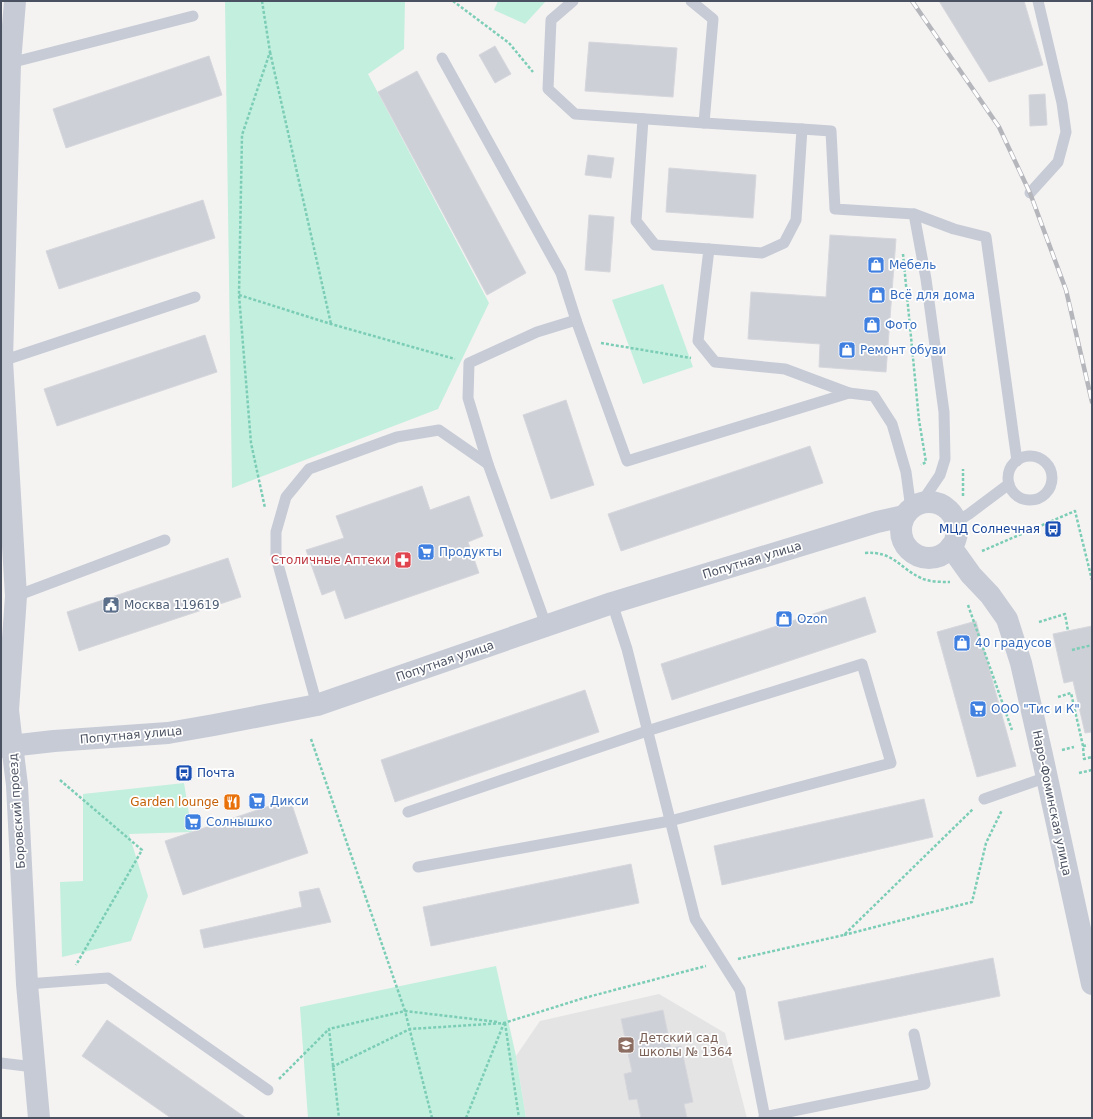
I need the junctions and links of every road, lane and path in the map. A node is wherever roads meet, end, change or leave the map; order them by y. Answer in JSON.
{"nodes":[{"id":1,"x":15,"y":1,"type":"edge"},
{"id":2,"x":262,"y":1,"type":"edge"},
{"id":3,"x":454,"y":1,"type":"edge"},
{"id":4,"x":573,"y":1,"type":"edge"},
{"id":5,"x":691,"y":1,"type":"edge"},
{"id":6,"x":1038,"y":1,"type":"edge"},
{"id":7,"x":193,"y":16,"type":"dead end"},
{"id":8,"x":270,"y":52,"type":"junction"},
{"id":9,"x":442,"y":58,"type":"dead end"},
{"id":10,"x":10,"y":63,"type":"junction"},
{"id":11,"x":548,"y":89,"type":"junction"},
{"id":12,"x":643,"y":119,"type":"junction"},
{"id":13,"x":704,"y":123,"type":"junction"},
{"id":14,"x":802,"y":130,"type":"junction"},
{"id":15,"x":1030,"y":193,"type":"dead end"},
{"id":16,"x":914,"y":214,"type":"junction"},
{"id":17,"x":709,"y":249,"type":"junction"},
{"id":18,"x":903,"y":253,"type":"dead end"},
{"id":19,"x":239,"y":295,"type":"junction"},
{"id":20,"x":195,"y":297,"type":"dead end"},
{"id":21,"x":576,"y":320,"type":"junction"},
{"id":22,"x":331,"y":324,"type":"junction"},
{"id":23,"x":584,"y":341,"type":"junction"},
{"id":24,"x":2,"y":361,"type":"edge"},
{"id":25,"x":715,"y":362,"type":"junction"},
{"id":26,"x":470,"y":363,"type":"junction"},
{"id":27,"x":849,"y":394,"type":"junction"},
{"id":28,"x":1017,"y":461,"type":"junction"},
{"id":29,"x":488,"y":464,"type":"junction"},
{"id":30,"x":963,"y":469,"type":"dead end"},
{"id":31,"x":906,"y":472,"type":"junction"},
{"id":32,"x":1009,"y":484,"type":"junction"},
{"id":33,"x":963,"y":496,"type":"dead end"},
{"id":34,"x":912,"y":509,"type":"junction"},
{"id":35,"x":266,"y":511,"type":"dead end"},
{"id":36,"x":877,"y":522,"type":"junction"},
{"id":37,"x":956,"y":522,"type":"junction"},
{"id":38,"x":165,"y":540,"type":"dead end"},
{"id":39,"x":904,"y":544,"type":"junction"},
{"id":40,"x":951,"y":547,"type":"junction"},
{"id":41,"x":982,"y":551,"type":"dead end"},
{"id":42,"x":865,"y":554,"type":"dead end"},
{"id":43,"x":1092,"y":580,"type":"edge"},
{"id":44,"x":952,"y":582,"type":"dead end"},
{"id":45,"x":16,"y":596,"type":"junction"},
{"id":46,"x":967,"y":601,"type":"dead end"},
{"id":47,"x":612,"y":603,"type":"junction"},
{"id":48,"x":1039,"y":622,"type":"dead end"},
{"id":49,"x":546,"y":625,"type":"junction"},
{"id":50,"x":1068,"y":632,"type":"dead end"},
{"id":51,"x":1092,"y":645,"type":"edge"},
{"id":52,"x":1072,"y":650,"type":"dead end"},
{"id":53,"x":1058,"y":697,"type":"dead end"},
{"id":54,"x":318,"y":705,"type":"junction"},
{"id":55,"x":647,"y":731,"type":"junction"},
{"id":56,"x":1015,"y":737,"type":"dead end"},
{"id":57,"x":311,"y":739,"type":"dead end"},
{"id":58,"x":1088,"y":745,"type":"dead end"},
{"id":59,"x":7,"y":746,"type":"edge"},
{"id":60,"x":1083,"y":746,"type":"junction"},
{"id":61,"x":1074,"y":748,"type":"dead end"},
{"id":62,"x":1062,"y":750,"type":"dead end"},
{"id":63,"x":1092,"y":758,"type":"edge"},
{"id":64,"x":1092,"y":770,"type":"edge"},
{"id":65,"x":1079,"y":773,"type":"dead end"},
{"id":66,"x":1047,"y":777,"type":"junction"},
{"id":67,"x":60,"y":780,"type":"dead end"},
{"id":68,"x":984,"y":799,"type":"joint"},
{"id":69,"x":1002,"y":809,"type":"dead end"},
{"id":70,"x":408,"y":812,"type":"dead end"},
{"id":71,"x":670,"y":821,"type":"junction"},
{"id":72,"x":418,"y":867,"type":"dead end"},
{"id":73,"x":844,"y":935,"type":"junction"},
{"id":74,"x":722,"y":962,"type":"junction"},
{"id":75,"x":67,"y":981,"type":"junction"},
{"id":76,"x":27,"y":984,"type":"junction"},
{"id":77,"x":1092,"y":984,"type":"edge"},
{"id":78,"x":405,"y":1011,"type":"junction"},
{"id":79,"x":504,"y":1022,"type":"junction"},
{"id":80,"x":329,"y":1029,"type":"junction"},
{"id":81,"x":410,"y":1029,"type":"junction"},
{"id":82,"x":914,"y":1034,"type":"dead end"},
{"id":83,"x":1,"y":1063,"type":"edge"},
{"id":84,"x":34,"y":1067,"type":"junction"},
{"id":85,"x":332,"y":1067,"type":"junction"},
{"id":86,"x":268,"y":1090,"type":"joint"},
{"id":87,"x":765,"y":1117,"type":"edge"},
{"id":88,"x":39,"y":1118,"type":"edge"},
{"id":89,"x":339,"y":1118,"type":"edge"},
{"id":90,"x":432,"y":1118,"type":"edge"},
{"id":91,"x":466,"y":1118,"type":"edge"},
{"id":92,"x":519,"y":1118,"type":"edge"}],
"edges":[{"from":1,"to":10,"type":"street","name":"Боровский проезд"},
{"from":2,"to":8,"type":"path"},
{"from":3,"to":11,"type":"path"},
{"from":4,"to":11,"type":"lane"},
{"from":5,"to":13,"type":"lane"},
{"from":6,"to":15,"type":"lane"},
{"from":7,"to":10,"type":"lane"},
{"from":8,"to":19,"type":"path"},
{"from":8,"to":22,"type":"path"},
{"from":9,"to":21,"type":"lane"},
{"from":10,"to":24,"type":"street","name":"Боровский проезд"},
{"from":11,"to":12,"type":"lane"},
{"from":12,"to":13,"type":"lane"},
{"from":12,"to":17,"type":"lane"},
{"from":13,"to":14,"type":"lane"},
{"from":14,"to":16,"type":"lane"},
{"from":14,"to":17,"type":"lane"},
{"from":16,"to":28,"type":"lane"},
{"from":16,"to":34,"type":"lane"},
{"from":17,"to":25,"type":"lane"},
{"from":18,"to":31,"type":"path"},
{"from":19,"to":22,"type":"path"},
{"from":19,"to":35,"type":"path"},
{"from":20,"to":24,"type":"lane"},
{"from":21,"to":23,"type":"lane"},
{"from":21,"to":26,"type":"lane"},
{"from":22,"to":26,"type":"path"},
{"from":23,"to":25,"type":"path"},
{"from":23,"to":27,"type":"lane"},
{"from":24,"to":45,"type":"street","name":"Боровский проезд"},
{"from":25,"to":27,"type":"lane"},
{"from":26,"to":29,"type":"lane"},
{"from":27,"to":31,"type":"lane"},
{"from":28,"to":32,"type":"lane"},
{"from":28,"to":32,"type":"lane"},
{"from":29,"to":49,"type":"lane"},
{"from":29,"to":54,"type":"lane"},
{"from":30,"to":33,"type":"path"},
{"from":31,"to":34,"type":"lane"},
{"from":32,"to":37,"type":"lane"},
{"from":34,"to":36,"type":"street","name":"Попутная улица"},
{"from":34,"to":37,"type":"street"},
{"from":34,"to":39,"type":"street"},
{"from":36,"to":39,"type":"street"},
{"from":36,"to":47,"type":"street","name":"Попутная улица"},
{"from":37,"to":40,"type":"street"},
{"from":38,"to":45,"type":"lane"},
{"from":39,"to":40,"type":"street"},
{"from":40,"to":66,"type":"street","name":"Наро-Фоминская улица"},
{"from":41,"to":43,"type":"path"},
{"from":42,"to":44,"type":"path"},
{"from":45,"to":59,"type":"street","name":"Боровский проезд"},
{"from":46,"to":56,"type":"path"},
{"from":47,"to":49,"type":"street","name":"Попутная улица"},
{"from":47,"to":55,"type":"lane"},
{"from":48,"to":50,"type":"path"},
{"from":49,"to":54,"type":"street","name":"Попутная улица"},
{"from":51,"to":52,"type":"path"},
{"from":53,"to":60,"type":"path"},
{"from":54,"to":59,"type":"street","name":"Попутная улица"},
{"from":55,"to":70,"type":"lane"},
{"from":55,"to":71,"type":"lane"},
{"from":55,"to":71,"type":"lane"},
{"from":57,"to":78,"type":"path"},
{"from":58,"to":60,"type":"path"},
{"from":59,"to":76,"type":"street","name":"Боровский проезд"},
{"from":60,"to":63,"type":"path"},
{"from":61,"to":62,"type":"path"},
{"from":64,"to":65,"type":"path"},
{"from":66,"to":68,"type":"lane"},
{"from":66,"to":77,"type":"street","name":"Наро-Фоминская улица"},
{"from":67,"to":75,"type":"path"},
{"from":68,"to":73,"type":"path"},
{"from":69,"to":73,"type":"path"},
{"from":71,"to":72,"type":"lane"},
{"from":71,"to":74,"type":"lane"},
{"from":73,"to":74,"type":"path"},
{"from":74,"to":79,"type":"path"},
{"from":74,"to":87,"type":"lane"},
{"from":75,"to":76,"type":"lane"},
{"from":75,"to":86,"type":"lane"},
{"from":76,"to":84,"type":"street","name":"Боровский проезд"},
{"from":78,"to":79,"type":"path"},
{"from":78,"to":80,"type":"path"},
{"from":78,"to":81,"type":"path"},
{"from":79,"to":81,"type":"path"},
{"from":79,"to":91,"type":"path"},
{"from":79,"to":92,"type":"path"},
{"from":80,"to":85,"type":"path"},
{"from":80,"to":86,"type":"path"},
{"from":81,"to":85,"type":"path"},
{"from":81,"to":90,"type":"path"},
{"from":82,"to":87,"type":"lane"},
{"from":83,"to":84,"type":"lane"},
{"from":84,"to":88,"type":"street","name":"Боровский проезд"},
{"from":85,"to":89,"type":"path"}]}
